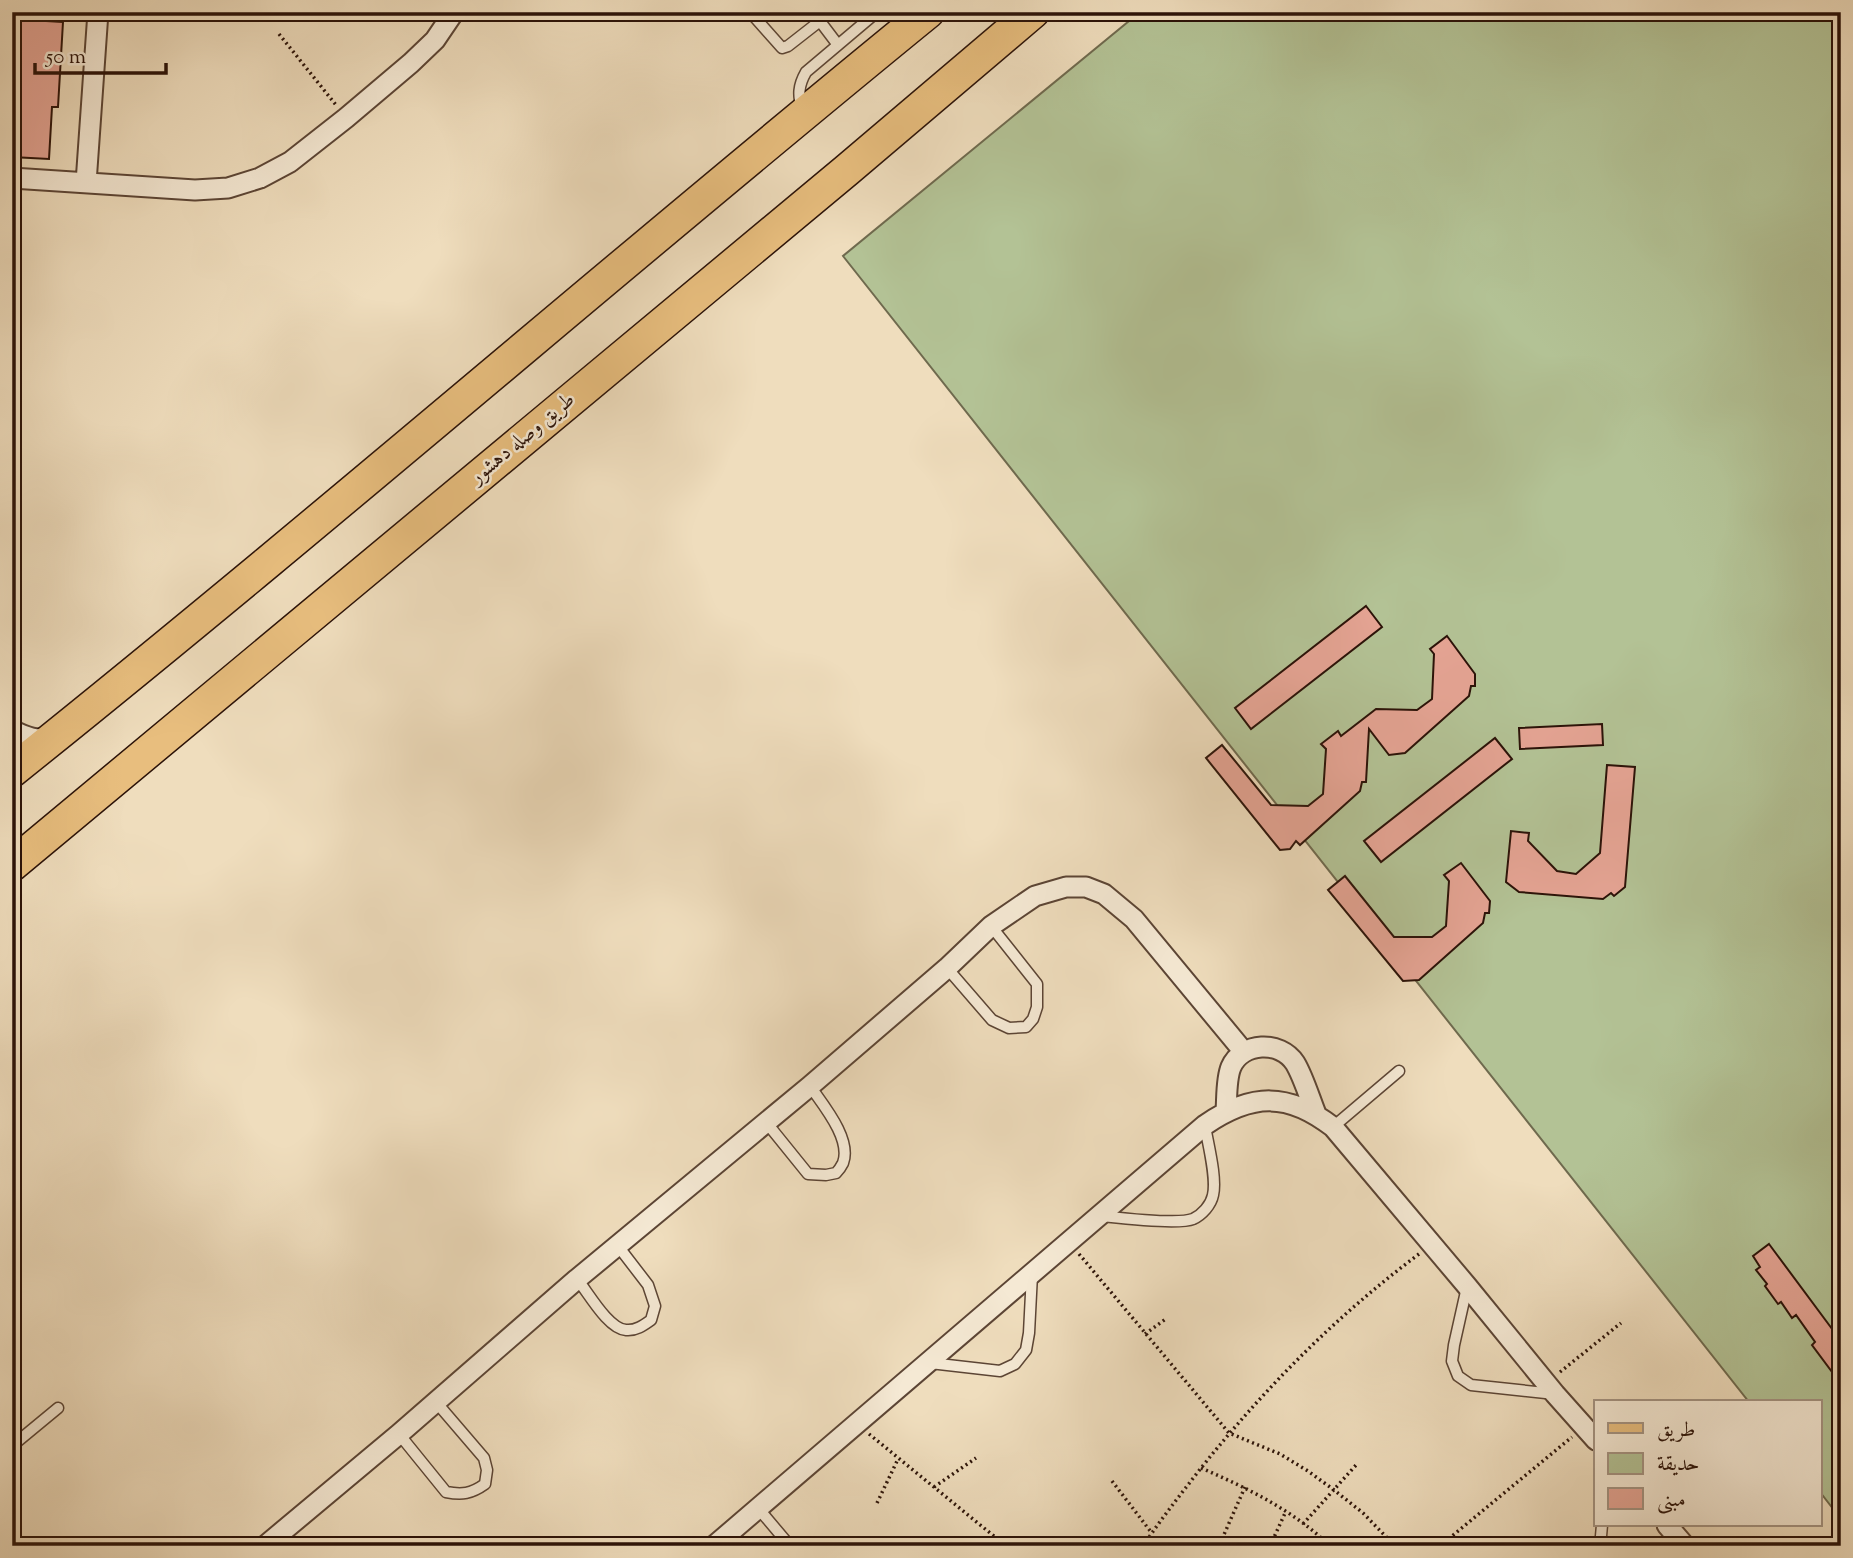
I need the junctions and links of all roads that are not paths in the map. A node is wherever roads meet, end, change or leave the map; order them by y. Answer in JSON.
{"nodes":[{"id":1,"x":98,"y":12,"type":"edge"},
{"id":2,"x":454,"y":12,"type":"edge"},
{"id":3,"x":750,"y":12,"type":"edge"},
{"id":4,"x":813,"y":12,"type":"edge"},
{"id":5,"x":859,"y":12,"type":"edge"},
{"id":6,"x":877,"y":12,"type":"edge"},
{"id":7,"x":928,"y":12,"type":"edge"},
{"id":8,"x":1032,"y":12,"type":"edge"},
{"id":9,"x":820,"y":21,"type":"junction"},
{"id":10,"x":866,"y":21,"type":"junction"},
{"id":11,"x":838,"y":45,"type":"junction"},
{"id":12,"x":803,"y":114,"type":"junction"},
{"id":13,"x":12,"y":178,"type":"edge"},
{"id":14,"x":86,"y":183,"type":"junction"},
{"id":15,"x":12,"y":730,"type":"edge"},
{"id":16,"x":55,"y":737,"type":"junction"},
{"id":17,"x":12,"y":771,"type":"edge"},
{"id":18,"x":12,"y":864,"type":"edge"},
{"id":19,"x":991,"y":926,"type":"junction"},
{"id":20,"x":947,"y":968,"type":"junction"},
{"id":21,"x":1244,"y":1052,"type":"junction"},
{"id":22,"x":1399,"y":1071,"type":"dead end"},
{"id":23,"x":810,"y":1086,"type":"junction"},
{"id":24,"x":1226,"y":1111,"type":"junction"},
{"id":25,"x":1316,"y":1114,"type":"junction"},
{"id":26,"x":765,"y":1122,"type":"junction"},
{"id":27,"x":1205,"y":1125,"type":"junction"},
{"id":28,"x":1333,"y":1128,"type":"junction"},
{"id":29,"x":1099,"y":1216,"type":"junction"},
{"id":30,"x":618,"y":1246,"type":"junction"},
{"id":31,"x":1031,"y":1274,"type":"junction"},
{"id":32,"x":577,"y":1279,"type":"junction"},
{"id":33,"x":1467,"y":1286,"type":"junction"},
{"id":34,"x":928,"y":1363,"type":"junction"},
{"id":35,"x":1550,"y":1389,"type":"junction"},
{"id":36,"x":436,"y":1402,"type":"junction"},
{"id":37,"x":58,"y":1408,"type":"dead end"},
{"id":38,"x":1590,"y":1433,"type":"edge"},
{"id":39,"x":399,"y":1434,"type":"junction"},
{"id":40,"x":12,"y":1446,"type":"edge"},
{"id":41,"x":758,"y":1508,"type":"junction"},
{"id":42,"x":1602,"y":1526,"type":"edge"},
{"id":43,"x":1668,"y":1526,"type":"edge"},
{"id":44,"x":265,"y":1546,"type":"edge"},
{"id":45,"x":714,"y":1546,"type":"edge"},
{"id":46,"x":790,"y":1546,"type":"edge"},
{"id":47,"x":1603,"y":1546,"type":"edge"},
{"id":48,"x":1685,"y":1546,"type":"edge"}],
"edges":[{"from":1,"to":14,"type":"street"},
{"from":2,"to":14,"type":"street"},
{"from":3,"to":9,"type":"lane"},
{"from":4,"to":9,"type":"lane"},
{"from":5,"to":10,"type":"lane"},
{"from":6,"to":10,"type":"lane"},
{"from":7,"to":12,"type":"main road"},
{"from":8,"to":18,"type":"main road","name":"طريق وصله دهشور"},
{"from":9,"to":11,"type":"lane"},
{"from":10,"to":11,"type":"lane"},
{"from":11,"to":12,"type":"lane"},
{"from":12,"to":16,"type":"main road"},
{"from":13,"to":14,"type":"street"},
{"from":15,"to":16,"type":"street"},
{"from":16,"to":17,"type":"main road"},
{"from":19,"to":20,"type":"street"},
{"from":19,"to":20,"type":"lane"},
{"from":19,"to":21,"type":"street"},
{"from":20,"to":23,"type":"street"},
{"from":21,"to":24,"type":"street"},
{"from":21,"to":25,"type":"street"},
{"from":22,"to":28,"type":"lane"},
{"from":23,"to":26,"type":"street"},
{"from":23,"to":26,"type":"lane"},
{"from":24,"to":25,"type":"street"},
{"from":24,"to":27,"type":"street"},
{"from":25,"to":28,"type":"street"},
{"from":26,"to":30,"type":"street"},
{"from":27,"to":29,"type":"street"},
{"from":27,"to":29,"type":"lane"},
{"from":28,"to":33,"type":"street"},
{"from":29,"to":31,"type":"street"},
{"from":30,"to":32,"type":"street"},
{"from":30,"to":32,"type":"lane"},
{"from":31,"to":34,"type":"street"},
{"from":31,"to":34,"type":"lane"},
{"from":32,"to":36,"type":"street"},
{"from":33,"to":35,"type":"street"},
{"from":33,"to":35,"type":"lane"},
{"from":34,"to":41,"type":"street"},
{"from":35,"to":38,"type":"street"},
{"from":36,"to":39,"type":"street"},
{"from":36,"to":39,"type":"lane"},
{"from":37,"to":40,"type":"lane"},
{"from":39,"to":44,"type":"street"},
{"from":41,"to":45,"type":"street"},
{"from":41,"to":46,"type":"lane"},
{"from":42,"to":47,"type":"lane"},
{"from":43,"to":48,"type":"street"}]}
